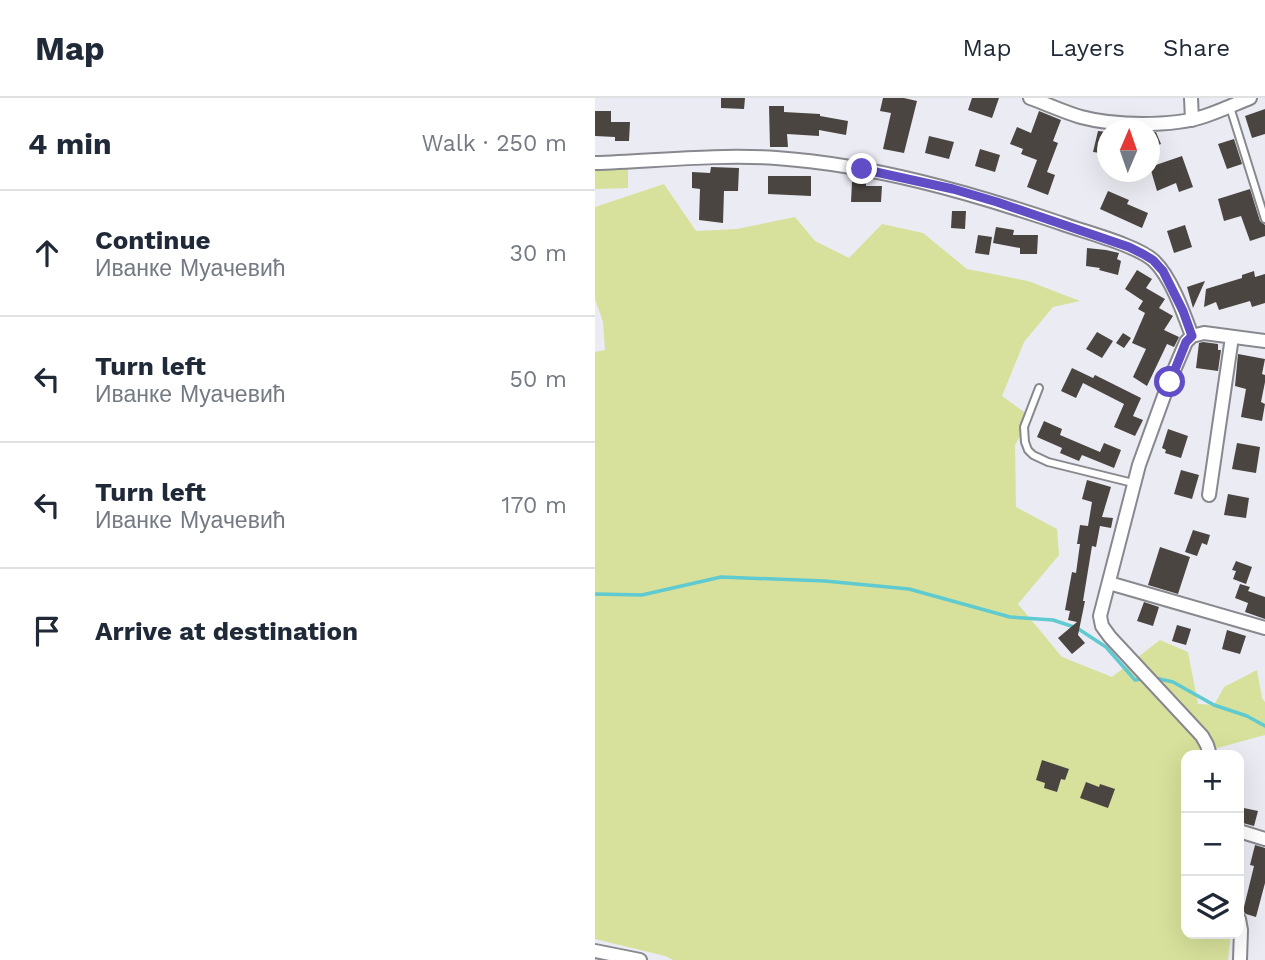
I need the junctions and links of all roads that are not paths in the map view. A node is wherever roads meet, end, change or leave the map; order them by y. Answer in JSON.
{"nodes":[{"id":1,"x":1030,"y":98,"type":"edge"},
{"id":2,"x":1191,"y":98,"type":"edge"},
{"id":3,"x":1240,"y":101,"type":"edge"},
{"id":4,"x":1058,"y":103,"type":"edge"},
{"id":5,"x":1192,"y":120,"type":"junction"},
{"id":6,"x":595,"y":163,"type":"edge"},
{"id":7,"x":1265,"y":219,"type":"edge"},
{"id":8,"x":1192,"y":336,"type":"junction"},
{"id":9,"x":1232,"y":337,"type":"junction"},
{"id":10,"x":1265,"y":341,"type":"edge"},
{"id":11,"x":1039,"y":388,"type":"dead end"},
{"id":12,"x":1133,"y":483,"type":"junction"},
{"id":13,"x":1209,"y":495,"type":"dead end"},
{"id":14,"x":1109,"y":583,"type":"junction"},
{"id":15,"x":1265,"y":628,"type":"edge"},
{"id":16,"x":1208,"y":750,"type":"edge"},
{"id":17,"x":1244,"y":833,"type":"edge"},
{"id":18,"x":1265,"y":839,"type":"edge"},
{"id":19,"x":1241,"y":939,"type":"edge"},
{"id":20,"x":595,"y":951,"type":"edge"},
{"id":21,"x":640,"y":960,"type":"edge"},
{"id":22,"x":1240,"y":960,"type":"edge"}],
"edges":[{"from":1,"to":4,"type":"street"},
{"from":2,"to":5,"type":"street"},
{"from":3,"to":5,"type":"street"},
{"from":3,"to":7,"type":"lane"},
{"from":4,"to":5,"type":"street"},
{"from":6,"to":8,"type":"street"},
{"from":8,"to":9,"type":"street"},
{"from":8,"to":12,"type":"street"},
{"from":9,"to":10,"type":"street"},
{"from":9,"to":13,"type":"street"},
{"from":11,"to":12,"type":"lane"},
{"from":12,"to":14,"type":"street"},
{"from":14,"to":15,"type":"street"},
{"from":14,"to":16,"type":"street"},
{"from":17,"to":18,"type":"street"},
{"from":19,"to":22,"type":"street"},
{"from":20,"to":21,"type":"street"}]}
